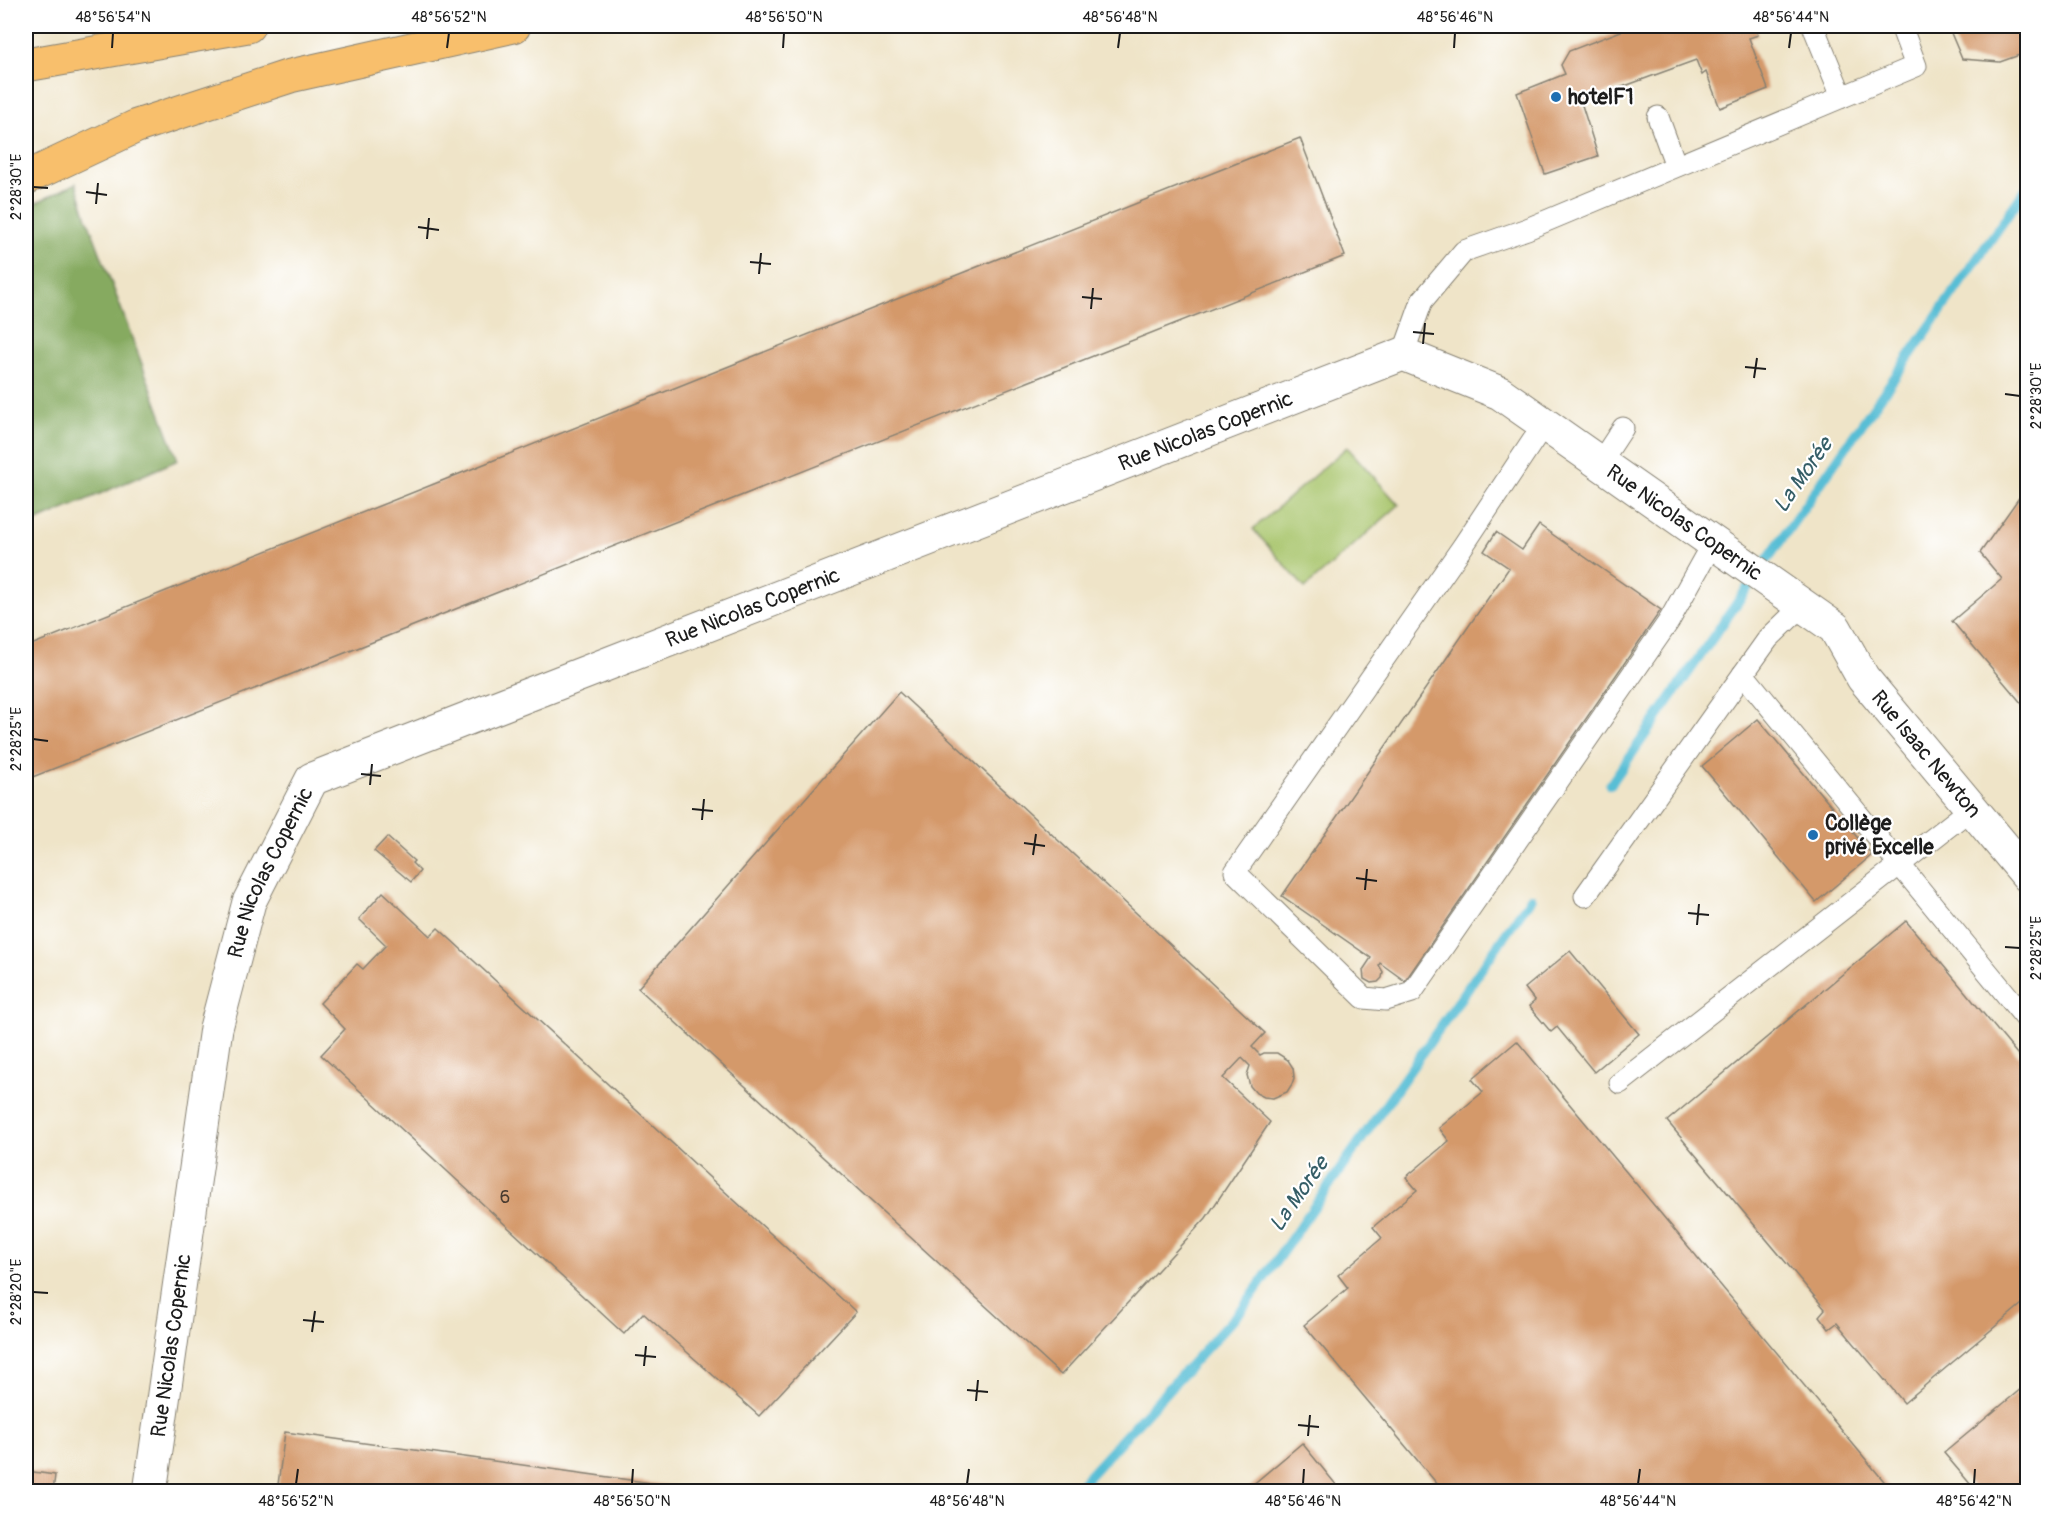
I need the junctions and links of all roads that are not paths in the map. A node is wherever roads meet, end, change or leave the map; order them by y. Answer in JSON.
{"nodes":[{"id":1,"x":248,"y":26,"type":"edge"},
{"id":2,"x":513,"y":26,"type":"edge"},
{"id":3,"x":1813,"y":26,"type":"edge"},
{"id":4,"x":1900,"y":26,"type":"edge"},
{"id":5,"x":26,"y":65,"type":"edge"},
{"id":6,"x":1842,"y":97,"type":"junction"},
{"id":7,"x":1658,"y":117,"type":"dead end"},
{"id":8,"x":1676,"y":166,"type":"junction"},
{"id":9,"x":26,"y":178,"type":"edge"},
{"id":10,"x":1404,"y":354,"type":"junction"},
{"id":11,"x":1544,"y":424,"type":"junction"},
{"id":12,"x":1623,"y":428,"type":"dead end"},
{"id":13,"x":1600,"y":463,"type":"junction"},
{"id":14,"x":1722,"y":549,"type":"junction"},
{"id":15,"x":1791,"y":596,"type":"junction"},
{"id":16,"x":1835,"y":628,"type":"joint"},
{"id":17,"x":1743,"y":674,"type":"junction"},
{"id":18,"x":1972,"y":808,"type":"junction"},
{"id":19,"x":1900,"y":865,"type":"junction"},
{"id":20,"x":2028,"y":876,"type":"edge"},
{"id":21,"x":1585,"y":896,"type":"dead end"},
{"id":22,"x":2028,"y":1021,"type":"edge"},
{"id":23,"x":1620,"y":1083,"type":"dead end"},
{"id":24,"x":150,"y":1491,"type":"edge"}],
"edges":[{"from":1,"to":5,"type":"highway"},
{"from":2,"to":9,"type":"highway"},
{"from":3,"to":6,"type":"lane"},
{"from":4,"to":6,"type":"lane"},
{"from":6,"to":8,"type":"lane"},
{"from":7,"to":8,"type":"lane"},
{"from":8,"to":10,"type":"lane"},
{"from":10,"to":11,"type":"street","name":"Rue Nicolas Copernic"},
{"from":10,"to":24,"type":"street","name":"Rue Nicolas Copernic"},
{"from":11,"to":13,"type":"street","name":"Rue Nicolas Copernic"},
{"from":11,"to":14,"type":"lane"},
{"from":12,"to":13,"type":"lane"},
{"from":13,"to":14,"type":"street","name":"Rue Nicolas Copernic"},
{"from":14,"to":15,"type":"street","name":"Rue Nicolas Copernic"},
{"from":15,"to":16,"type":"street","name":"Rue Nicolas Copernic"},
{"from":15,"to":17,"type":"lane"},
{"from":16,"to":18,"type":"street","name":"Rue Isaac Newton"},
{"from":17,"to":19,"type":"lane"},
{"from":17,"to":21,"type":"lane"},
{"from":18,"to":19,"type":"lane"},
{"from":18,"to":20,"type":"street","name":"Rue Isaac Newton"},
{"from":19,"to":22,"type":"lane"},
{"from":19,"to":23,"type":"lane"}]}
